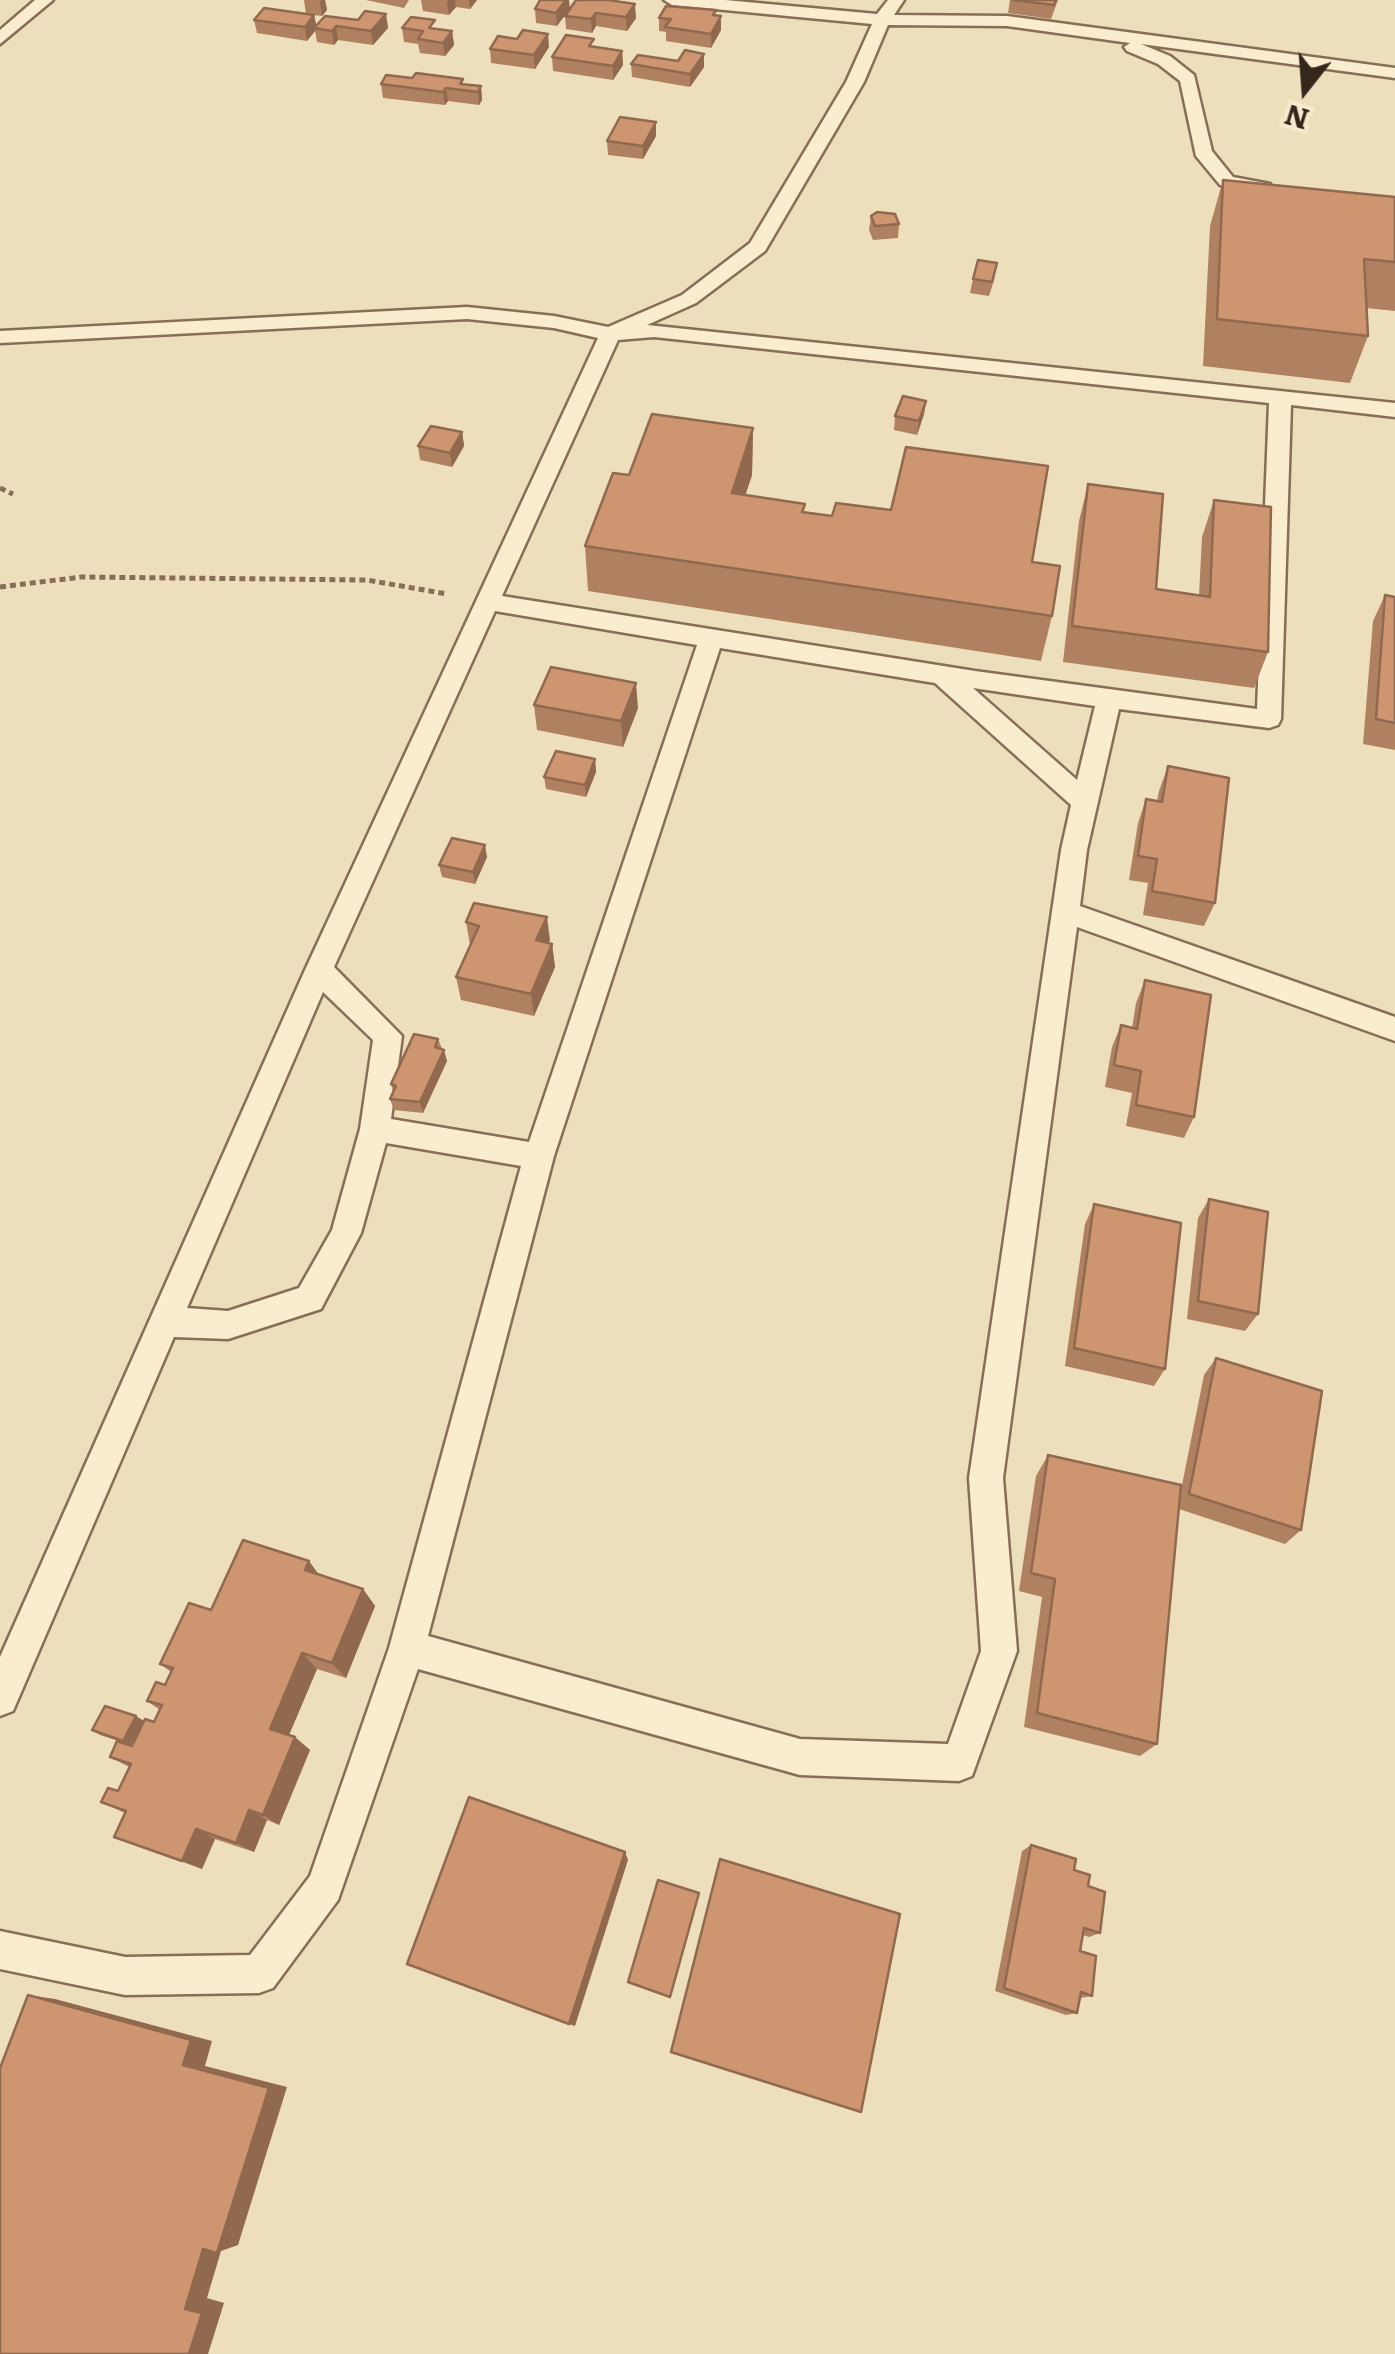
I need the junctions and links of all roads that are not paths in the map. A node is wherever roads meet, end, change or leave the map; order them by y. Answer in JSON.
{"nodes":[{"id":1,"x":45,"y":0,"type":"edge"},
{"id":2,"x":672,"y":0,"type":"edge"},
{"id":3,"x":889,"y":10,"type":"edge"},
{"id":4,"x":1100,"y":34,"type":"junction"},
{"id":5,"x":0,"y":39,"type":"edge"},
{"id":6,"x":1395,"y":72,"type":"edge"},
{"id":7,"x":1279,"y":192,"type":"edge"},
{"id":8,"x":610,"y":334,"type":"junction"},
{"id":9,"x":0,"y":337,"type":"edge"},
{"id":10,"x":1280,"y":400,"type":"junction"},
{"id":11,"x":1395,"y":410,"type":"edge"},
{"id":12,"x":486,"y":601,"type":"junction"},
{"id":13,"x":712,"y":639,"type":"junction"},
{"id":14,"x":942,"y":675,"type":"junction"},
{"id":15,"x":1108,"y":700,"type":"junction"},
{"id":16,"x":1082,"y":800,"type":"junction"},
{"id":17,"x":1065,"y":912,"type":"junction"},
{"id":18,"x":319,"y":970,"type":"junction"},
{"id":19,"x":1395,"y":1029,"type":"edge"},
{"id":20,"x":375,"y":1129,"type":"junction"},
{"id":21,"x":539,"y":1156,"type":"junction"},
{"id":22,"x":168,"y":1322,"type":"junction"},
{"id":23,"x":406,"y":1648,"type":"junction"},
{"id":24,"x":0,"y":1698,"type":"edge"},
{"id":25,"x":0,"y":1950,"type":"edge"}],
"edges":[{"from":1,"to":5,"type":"lane"},
{"from":2,"to":3,"type":"lane"},
{"from":3,"to":4,"type":"lane"},
{"from":3,"to":8,"type":"lane"},
{"from":4,"to":6,"type":"lane"},
{"from":4,"to":7,"type":"lane"},
{"from":8,"to":9,"type":"lane"},
{"from":8,"to":10,"type":"lane"},
{"from":8,"to":12,"type":"lane"},
{"from":10,"to":11,"type":"lane"},
{"from":10,"to":15,"type":"lane"},
{"from":12,"to":13,"type":"lane"},
{"from":12,"to":18,"type":"lane"},
{"from":13,"to":14,"type":"lane"},
{"from":13,"to":21,"type":"lane"},
{"from":14,"to":15,"type":"lane"},
{"from":14,"to":16,"type":"lane"},
{"from":15,"to":16,"type":"lane"},
{"from":16,"to":17,"type":"lane"},
{"from":17,"to":19,"type":"lane"},
{"from":17,"to":23,"type":"lane"},
{"from":18,"to":20,"type":"lane"},
{"from":18,"to":22,"type":"lane"},
{"from":20,"to":21,"type":"lane"},
{"from":20,"to":22,"type":"lane"},
{"from":21,"to":23,"type":"lane"},
{"from":22,"to":24,"type":"lane"},
{"from":23,"to":25,"type":"lane"}]}
